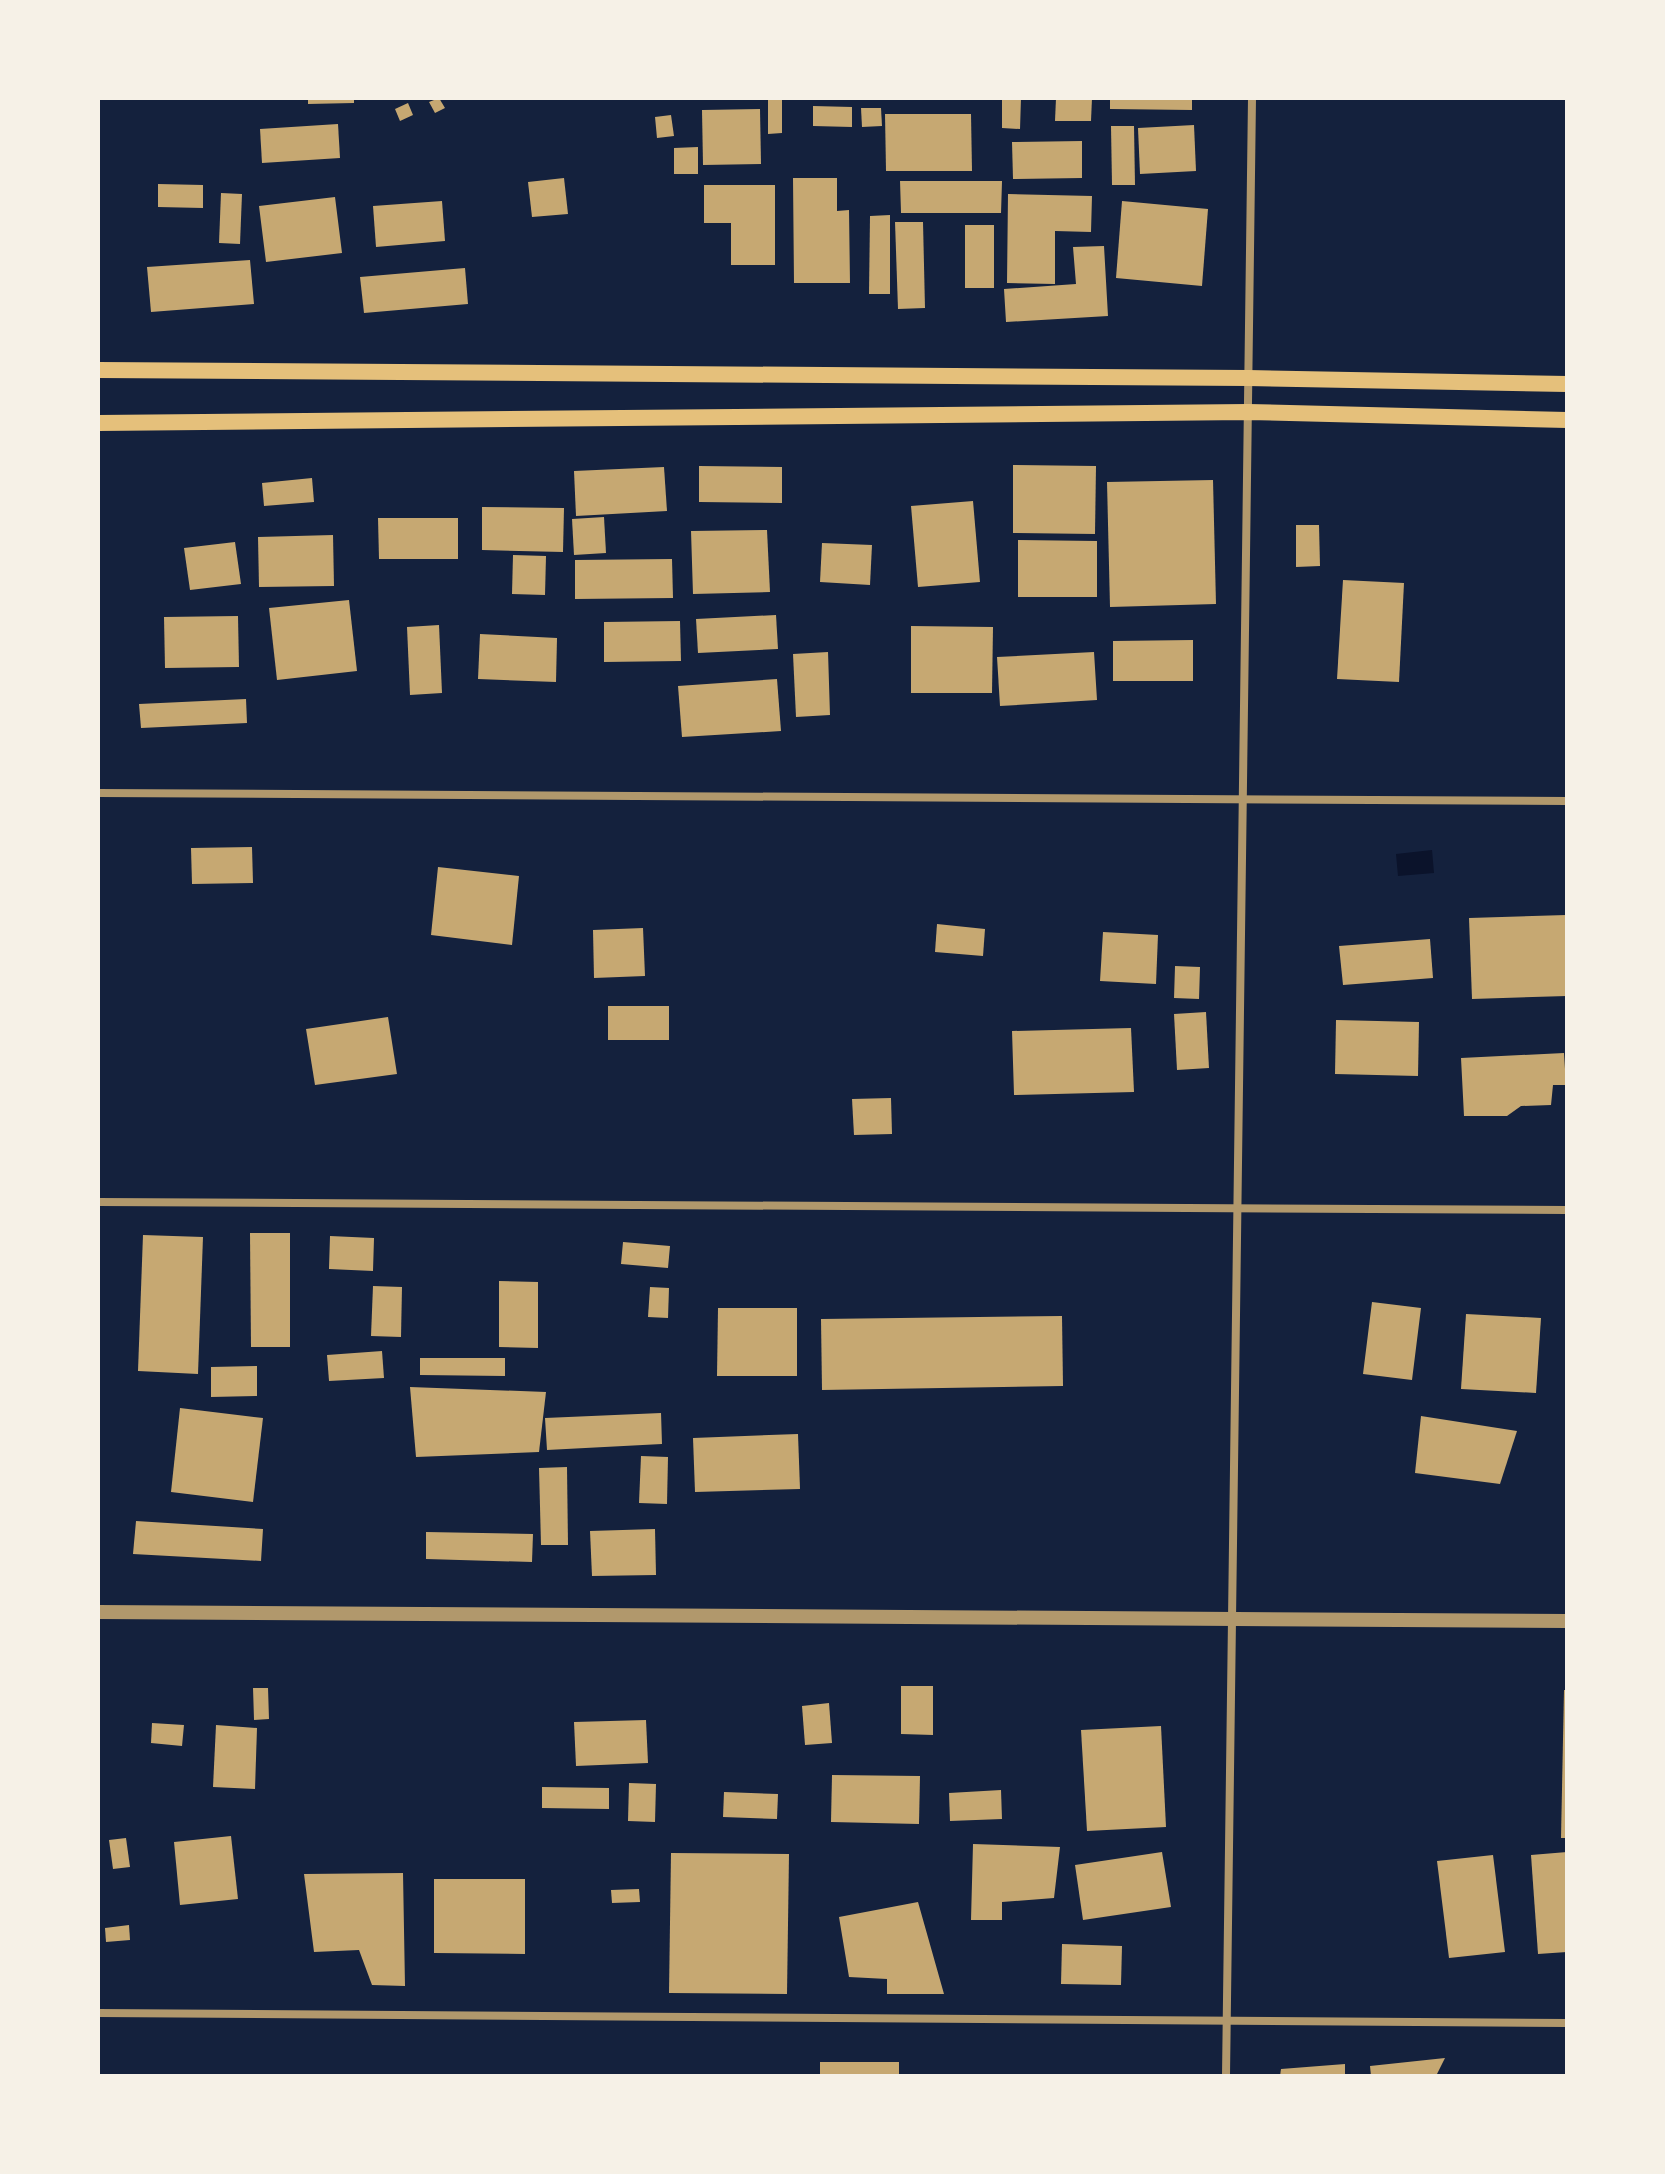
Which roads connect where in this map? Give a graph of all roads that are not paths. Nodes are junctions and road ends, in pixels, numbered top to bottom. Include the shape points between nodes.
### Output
1 (1252, 98) edge
2 (98, 370) edge
3 (1248, 378) junction
4 (1567, 384) edge
5 (1248, 412) junction
6 (1567, 420) edge
7 (98, 423) edge
8 (98, 793) edge
9 (1243, 799) junction
10 (1567, 801) edge
11 (98, 1202) edge
12 (1238, 1208) junction
13 (1567, 1210) edge
14 (98, 1612) edge
15 (1232, 1618) junction
16 (1567, 1621) edge
17 (98, 2013) edge
18 (1227, 2019) junction
19 (1567, 2023) edge
20 (1226, 2076) edge

1 - 3 street
2 - 3 main road
3 - 4 main road
3 - 5 street
5 - 6 main road
5 - 7 main road
5 - 9 street
8 - 9 street
9 - 10 street
9 - 12 street
11 - 12 street
12 - 13 street
12 - 15 street
14 - 15 street
15 - 16 street
15 - 18 street
17 - 18 street
18 - 19 street
18 - 20 street

